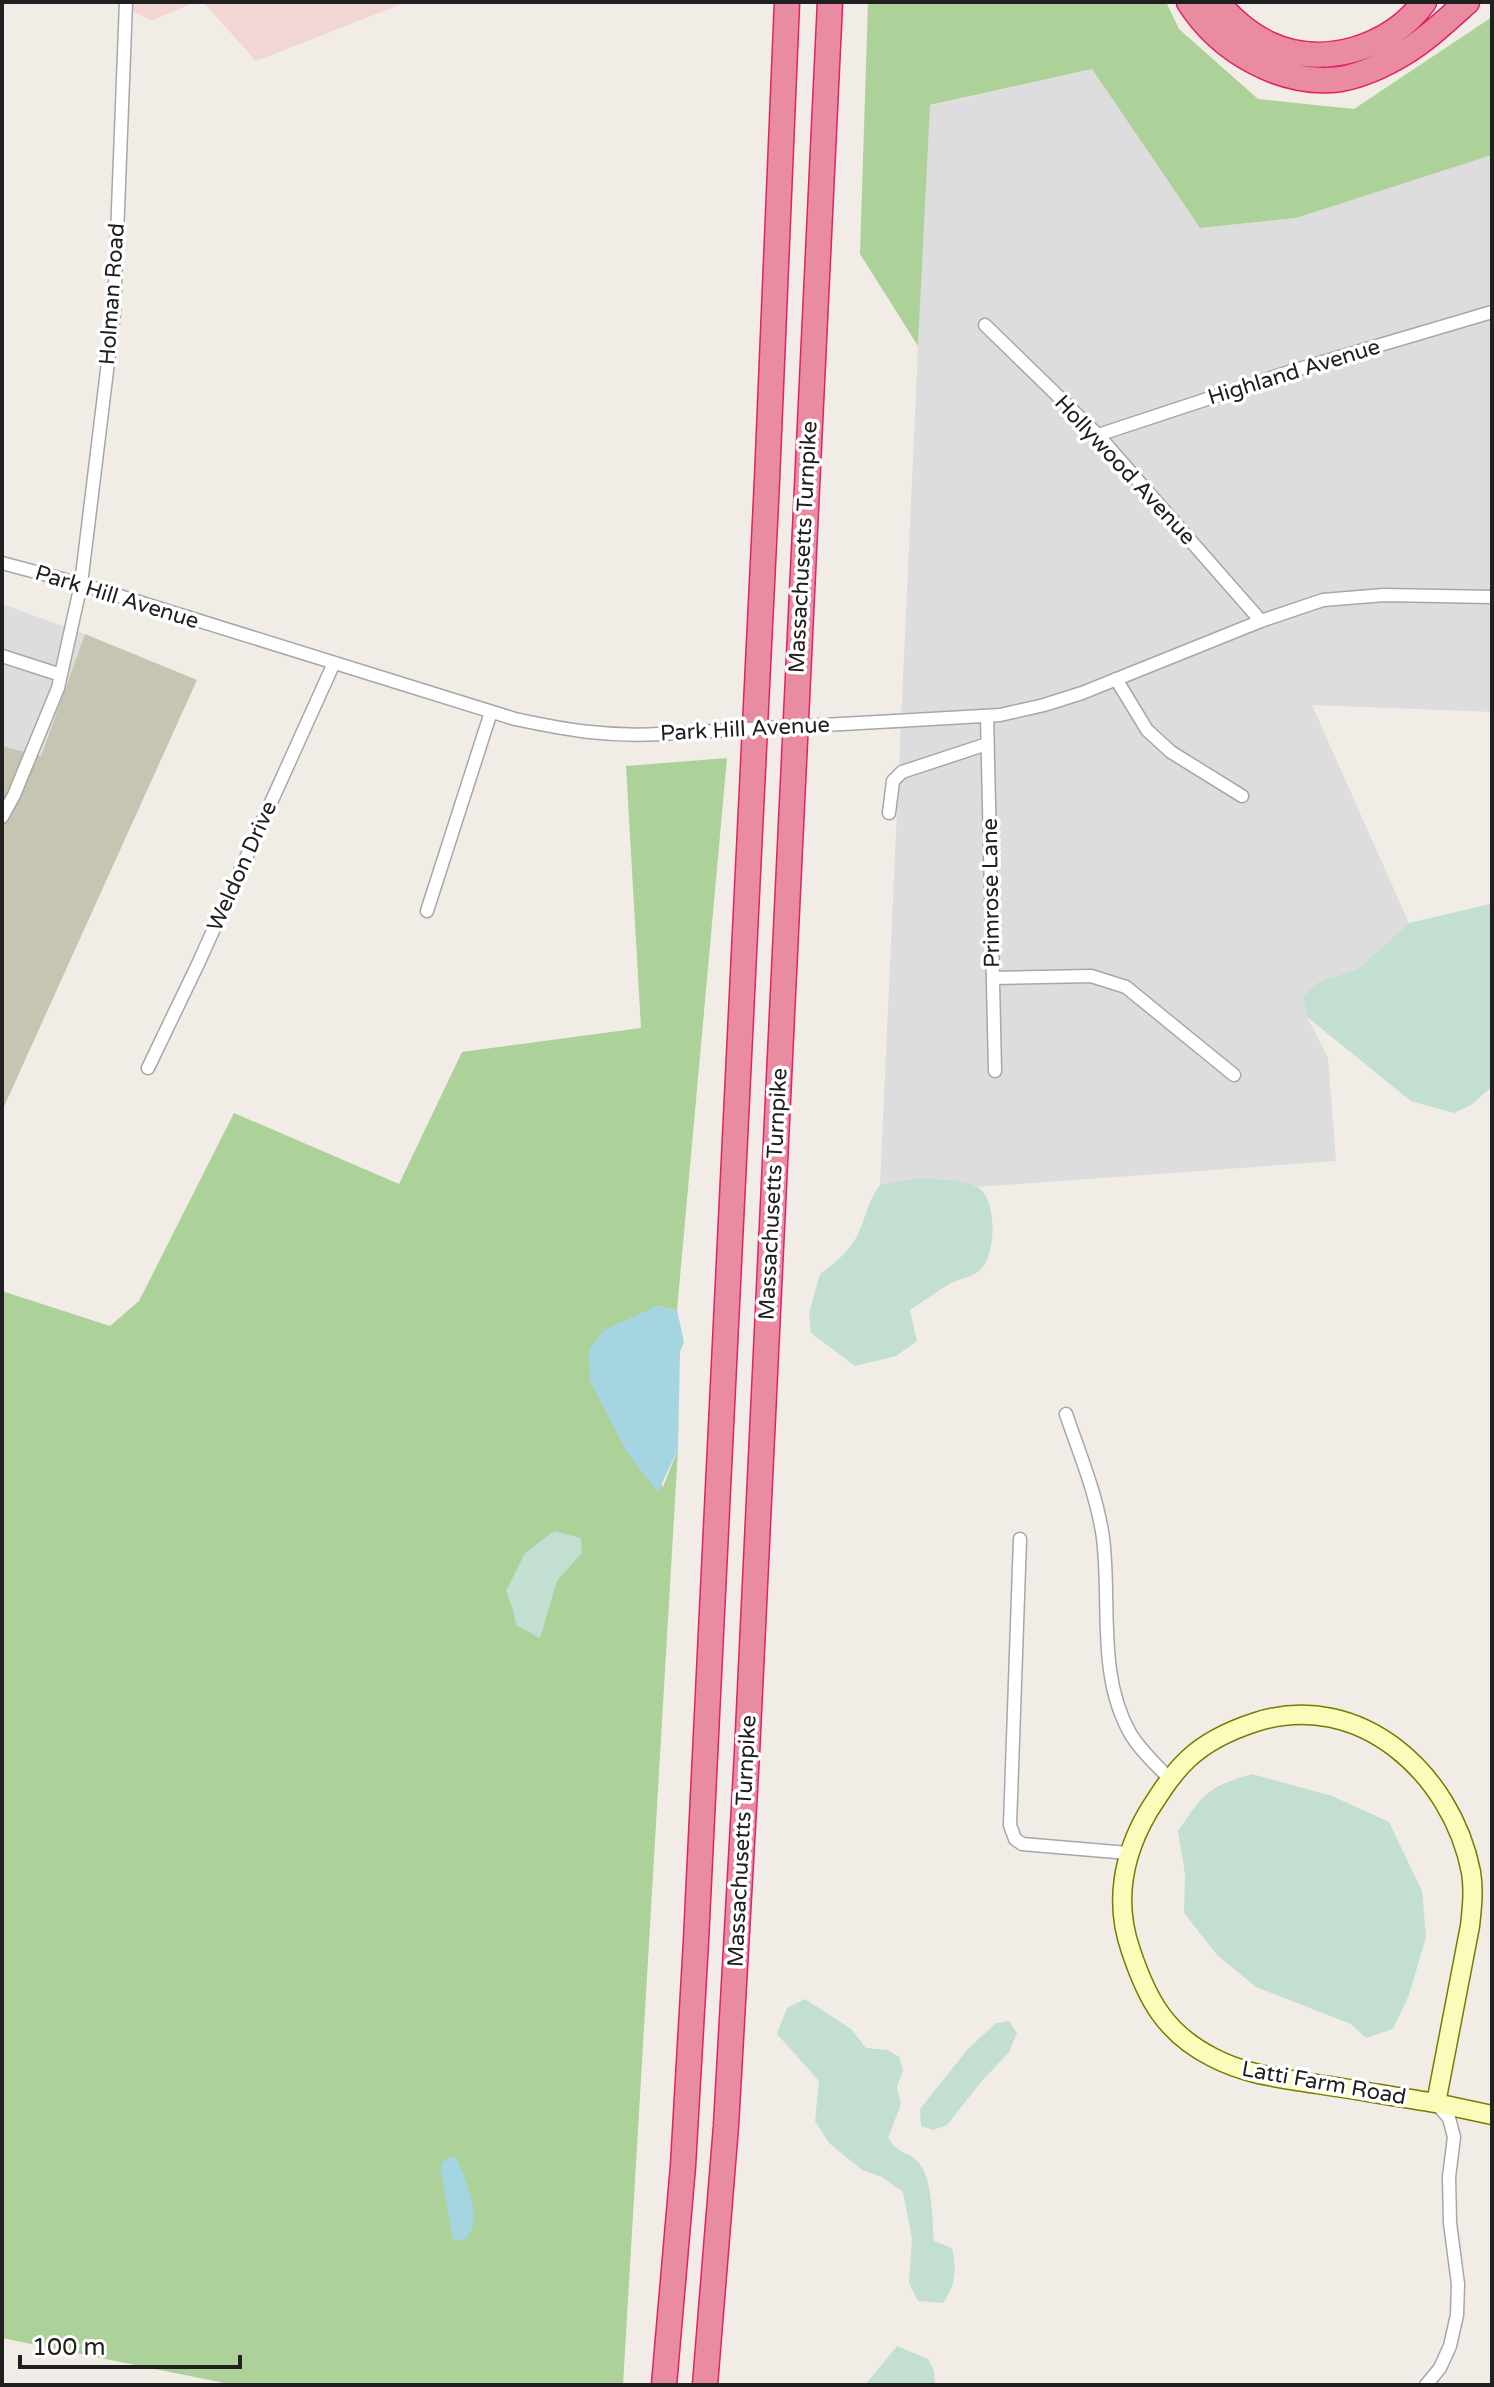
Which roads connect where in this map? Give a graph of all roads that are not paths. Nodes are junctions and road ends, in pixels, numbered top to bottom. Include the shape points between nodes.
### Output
1 (126, 2) edge
2 (787, 2) edge
3 (830, 2) edge
4 (1189, 2) edge
5 (1217, 2) edge
6 (1424, 2) edge
7 (1467, 2) edge
8 (1492, 312) edge
9 (985, 325) dead end
10 (1098, 435) junction
11 (2, 563) edge
12 (81, 584) junction
13 (1492, 597) edge
14 (1261, 621) junction
15 (2, 656) edge
16 (334, 663) junction
17 (61, 675) junction
18 (1116, 679) junction
19 (491, 712) junction
20 (987, 716) junction
21 (987, 744) junction
22 (1242, 796) dead end
23 (889, 813) dead end
24 (2, 817) edge
25 (427, 911) dead end
26 (993, 978) junction
27 (148, 1068) dead end
28 (995, 1071) dead end
29 (1234, 1075) dead end
30 (1066, 1414) dead end
31 (1020, 1539) dead end
32 (1170, 1779) junction
33 (1128, 1853) junction
34 (1436, 2103) junction
35 (1492, 2115) edge
36 (664, 2385) edge
37 (705, 2385) edge
38 (1426, 2385) edge

1 - 12 street, Holman Road via 114,313
2 - 36 highway, Massachusetts Turnpike via 697,1925
3 - 37 highway, Massachusetts Turnpike via 745,1784
4 - 7 highway via 1219,37 1247,58 1276,72 1330,79 1367,71 1404,53
5 - 6 highway via 1269,44 1299,53 1331,54 1387,36
8 - 10 street, Highland Avenue
9 - 10 street, Hollywood Avenue
10 - 14 street, Hollywood Avenue
11 - 12 street, Park Hill Avenue
12 - 16 street, Park Hill Avenue
12 - 17 street, Holman Road
13 - 14 street, Park Hill Avenue via 1337,598
14 - 18 street, Park Hill Avenue
15 - 17 street
16 - 19 street, Park Hill Avenue
16 - 27 street, Weldon Drive
17 - 24 street, Holman Road
18 - 20 street, Park Hill Avenue via 1044,705
18 - 22 street via 1147,730 1171,752
19 - 20 street, Park Hill Avenue, bridge via 621,736
19 - 25 street
20 - 21 street, Primrose Lane
21 - 23 street via 902,772 893,781
21 - 26 street, Primrose Lane
26 - 28 street, Primrose Lane
26 - 29 street via 1091,976 1126,987
30 - 32 street via 1099,1514 1116,1696 1130,1732
31 - 33 street via 1011,1829 1022,1844
32 - 33 street, Latti Farm Road
32 - 34 street, Latti Farm Road via 1220,1737 1262,1720 1299,1715 1356,1725 1395,1747 1424,1772 1460,1838 1473,1897
33 - 34 street, Latti Farm Road via 1122,1899 1128,1943 1149,1998 1181,2036 1244,2072
34 - 35 street, Latti Farm Road
34 - 38 street via 1449,2118 1454,2137 1449,2192 1457,2315 1450,2346

